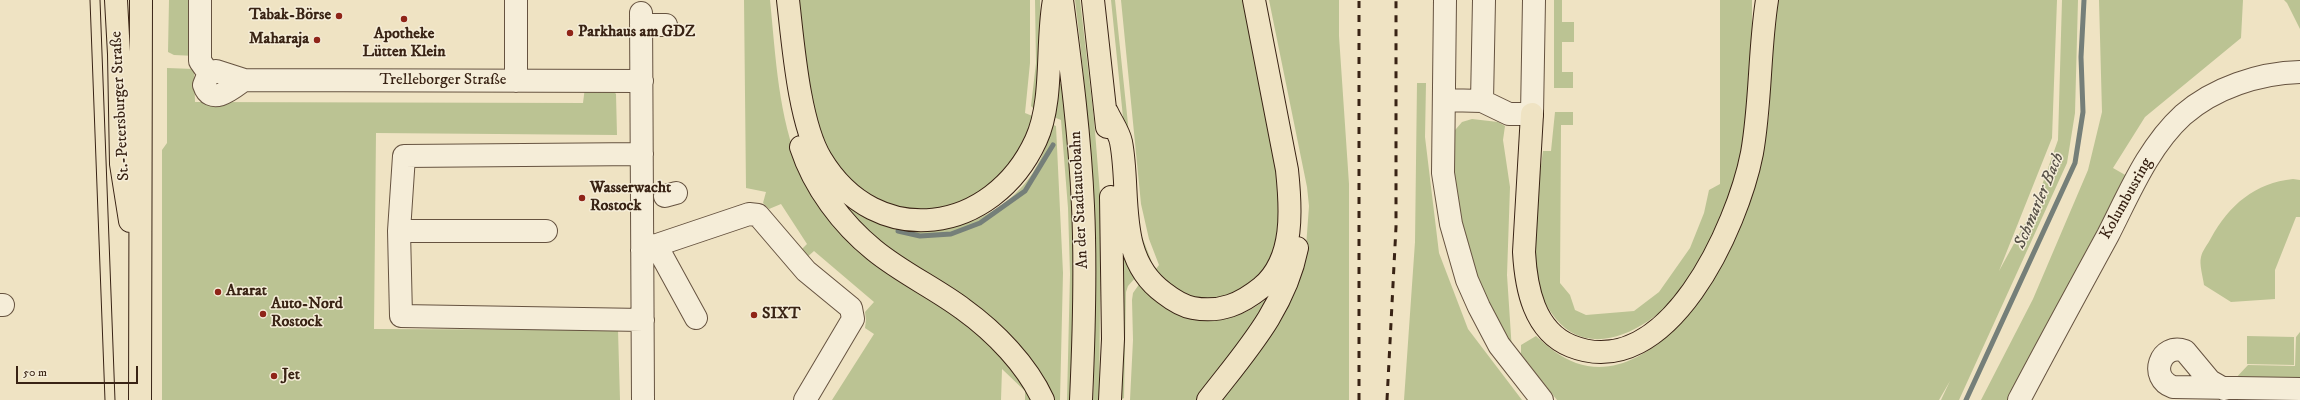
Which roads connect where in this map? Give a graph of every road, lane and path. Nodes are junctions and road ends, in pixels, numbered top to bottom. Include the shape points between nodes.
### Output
1 (116, 0) edge
2 (141, 0) edge
3 (200, 0) edge
4 (516, 0) edge
5 (779, 0) edge
6 (788, 0) edge
7 (1054, 0) edge
8 (1062, 0) edge
9 (1094, 0) edge
10 (1254, 0) edge
11 (1264, 0) edge
12 (1444, 0) edge
13 (1484, 0) edge
14 (1534, 0) edge
15 (1761, 0) edge
16 (1767, 0) edge
17 (1764, 23) junction
18 (666, 25) dead end
19 (2300, 72) edge
20 (516, 81) junction
21 (642, 81) junction
22 (1444, 100) junction
23 (1482, 101) junction
24 (1107, 112) junction
25 (1532, 114) junction
26 (642, 154) junction
27 (399, 231) junction
28 (546, 231) dead end
29 (649, 248) junction
30 (140, 259) junction
31 (696, 318) dead end
32 (628, 319) junction
33 (2224, 389) dead end
34 (2300, 389) edge
35 (140, 400) edge
36 (642, 400) edge
37 (805, 400) edge
38 (1043, 400) edge
39 (1081, 400) edge
40 (1110, 400) edge
41 (1208, 400) edge
42 (1542, 400) edge
43 (2018, 400) edge

1 - 30 main road, St.-Petersburger Straße via 121,164 129,219
2 - 30 main road, St.-Petersburger Straße
3 - 20 street, Trelleborger Straße via 200,61 206,71 220,72 244,80
4 - 20 street
5 - 38 main road via 797,133 806,163 826,198 850,228 875,251 964,310 990,332 1016,359 1037,387
6 - 7 main road via 803,106 810,136 820,159 837,181 858,200 882,213 910,220 940,220 967,212 990,200 1010,182 1026,162 1043,117
8 - 39 main road, An der Stadtautobahn via 1075,107 1083,206 1084,339
9 - 24 main road, An der Stadtautobahn
10 - 24 main road via 1287,170 1290,226 1285,250 1277,268 1266,283 1250,297 1228,308 1213,310 1187,307 1157,288 1146,275 1135,255 1129,235 1121,141
11 - 41 main road via 1295,159 1301,224 1289,280 1274,311
12 - 22 street
13 - 23 street
14 - 25 street
15 - 17 main road
16 - 17 main road
17 - 25 main road via 1758,114 1752,155 1726,231 1702,279 1688,299 1656,330 1628,347 1602,353 1569,345 1556,337 1542,323 1533,305 1525,274 1524,252
18 - 21 street via 641,19
19 - 43 street, Kolumbusring via 2253,79 2216,92 2184,115 2169,130 2136,181
20 - 21 street, Trelleborger Straße via 549,73
21 - 26 street
22 - 23 street
22 - 42 street via 1443,173 1451,224 1467,280 1478,307 1499,344
23 - 25 street via 1509,114
24 - 40 main road, An der Stadtautobahn via 1112,230 1113,339
26 - 27 street via 404,156
26 - 29 street
27 - 28 street
27 - 32 street via 401,316
29 - 31 street
29 - 32 street
29 - 37 street via 750,214 758,215 806,271 851,308 853,319
30 - 35 main road, St.-Petersburger Straße
32 - 36 street
33 - 34 street

